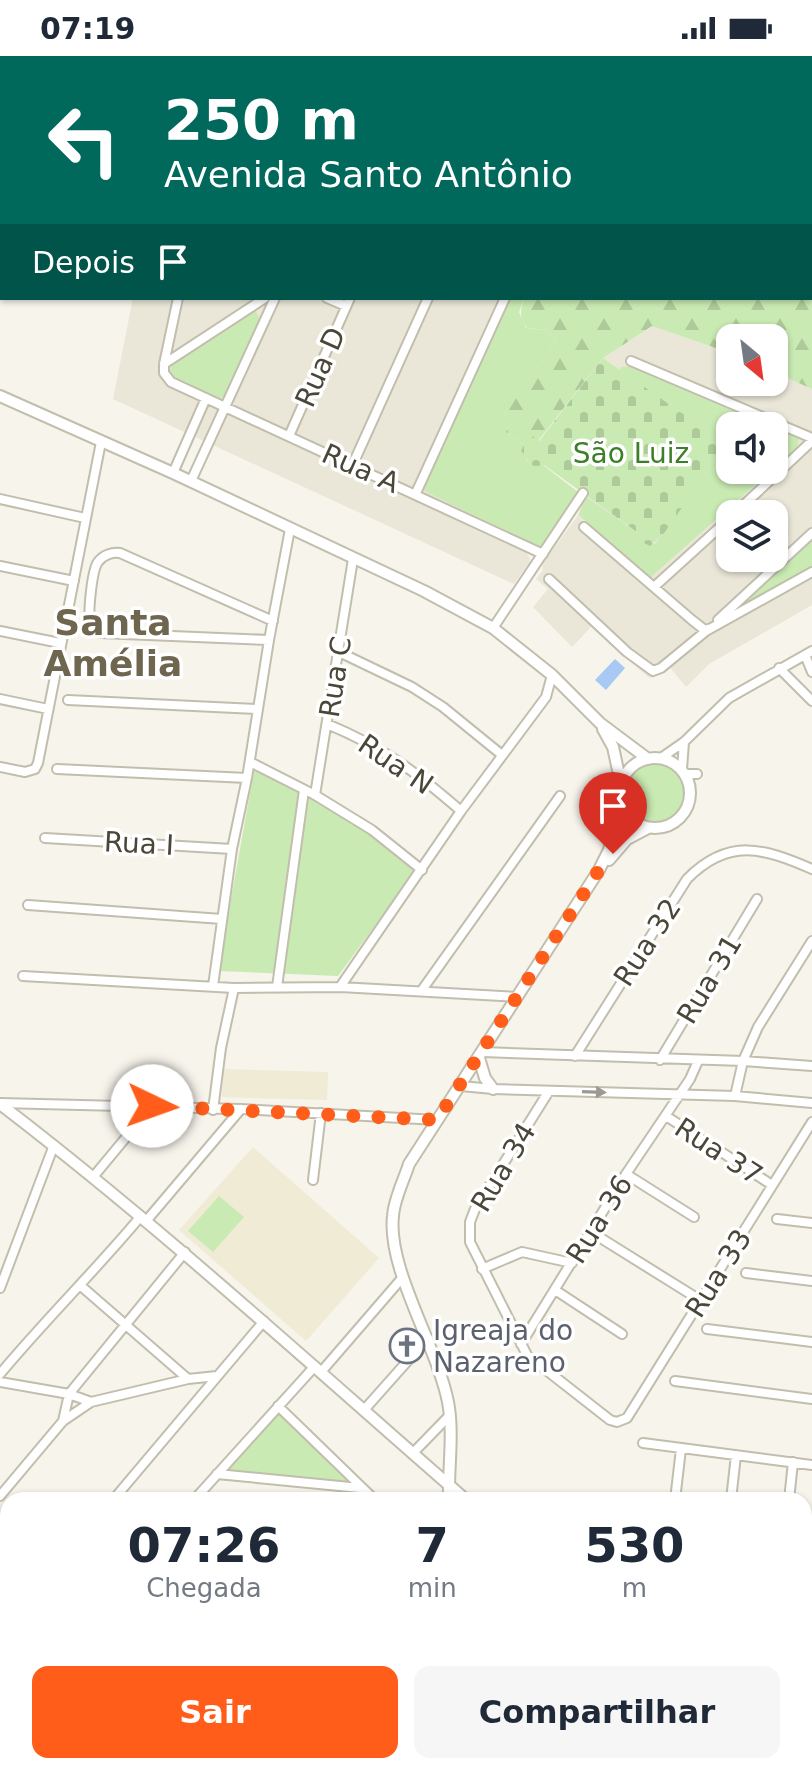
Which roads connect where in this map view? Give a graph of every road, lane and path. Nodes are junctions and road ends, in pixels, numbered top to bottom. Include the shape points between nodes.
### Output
1 (178, 300) edge
2 (262, 300) edge
3 (274, 300) edge
4 (427, 300) edge
5 (504, 300) edge
6 (348, 302) edge
7 (631, 361) dead end
8 (164, 364) junction
9 (0, 396) edge
10 (206, 398) junction
11 (224, 406) junction
12 (289, 436) junction
13 (812, 439) edge
14 (101, 442) junction
15 (353, 464) junction
16 (173, 473) junction
17 (191, 481) junction
18 (416, 493) junction
19 (583, 493) dead end
20 (0, 499) edge
21 (749, 500) edge
22 (85, 518) junction
23 (584, 527) dead end
24 (290, 529) junction
25 (716, 531) edge
26 (812, 533) edge
27 (543, 554) junction
28 (353, 559) junction
29 (0, 566) edge
30 (811, 575) edge
31 (549, 579) dead end
32 (74, 581) junction
33 (654, 587) junction
34 (273, 621) junction
35 (493, 628) junction
36 (0, 631) edge
37 (706, 631) junction
38 (269, 640) junction
39 (60, 643) junction
40 (339, 652) junction
41 (808, 653) edge
42 (779, 668) junction
43 (812, 672) edge
44 (552, 675) junction
45 (566, 689) junction
46 (546, 697) junction
47 (0, 699) edge
48 (68, 700) dead end
49 (812, 701) edge
50 (48, 709) junction
51 (257, 709) junction
52 (600, 723) junction
53 (327, 724) junction
54 (684, 742) junction
55 (502, 755) junction
56 (661, 758) junction
57 (648, 759) junction
58 (250, 762) junction
59 (0, 767) edge
60 (57, 769) dead end
61 (684, 771) junction
62 (697, 774) dead end
63 (247, 778) junction
64 (621, 784) junction
65 (304, 790) junction
66 (315, 795) junction
67 (560, 796) dead end
68 (621, 803) junction
69 (461, 811) junction
70 (648, 828) junction
71 (45, 838) dead end
72 (232, 849) junction
73 (812, 869) edge
74 (422, 870) junction
75 (599, 870) junction
76 (757, 899) dead end
77 (28, 905) dead end
78 (222, 919) junction
79 (812, 941) edge
80 (23, 976) dead end
81 (213, 986) junction
82 (277, 987) junction
83 (340, 987) junction
84 (234, 988) junction
85 (422, 990) junction
86 (518, 997) junction
87 (480, 1055) junction
88 (575, 1056) junction
89 (660, 1060) junction
90 (698, 1061) junction
91 (743, 1061) junction
92 (812, 1066) edge
93 (461, 1086) junction
94 (493, 1089) junction
95 (549, 1091) junction
96 (680, 1095) junction
97 (735, 1096) junction
98 (812, 1103) edge
99 (0, 1104) edge
100 (152, 1106) junction
101 (241, 1109) junction
102 (213, 1110) junction
103 (321, 1113) junction
104 (666, 1116) junction
105 (437, 1120) junction
106 (812, 1122) edge
107 (54, 1145) junction
108 (626, 1174) junction
109 (94, 1176) junction
110 (313, 1180) dead end
111 (772, 1185) junction
112 (694, 1217) dead end
113 (144, 1218) junction
114 (777, 1219) dead end
115 (812, 1223) edge
116 (591, 1232) junction
117 (185, 1252) junction
118 (572, 1263) junction
119 (482, 1269) junction
120 (746, 1273) dead end
121 (403, 1277) junction
122 (812, 1281) edge
123 (81, 1286) junction
124 (0, 1288) edge
125 (555, 1290) junction
126 (700, 1300) junction
127 (264, 1321) junction
128 (125, 1324) junction
129 (707, 1329) dead end
130 (622, 1334) dead end
131 (428, 1338) junction
132 (812, 1342) edge
133 (521, 1344) junction
134 (318, 1369) junction
135 (0, 1374) edge
136 (218, 1376) junction
137 (188, 1379) junction
138 (675, 1381) dead end
139 (0, 1382) edge
140 (69, 1394) junction
141 (812, 1399) edge
142 (91, 1402) junction
143 (278, 1406) junction
144 (364, 1410) junction
145 (449, 1416) junction
146 (63, 1421) junction
147 (622, 1421) joint
148 (643, 1443) dead end
149 (681, 1449) junction
150 (412, 1454) junction
151 (736, 1455) junction
152 (793, 1462) junction
153 (449, 1463) junction
154 (812, 1465) edge
155 (433, 1472) junction
156 (217, 1474) junction
157 (449, 1485) junction
158 (360, 1488) junction
159 (3, 1492) edge
160 (120, 1492) edge
161 (201, 1492) edge
162 (365, 1492) edge
163 (449, 1492) edge
164 (457, 1492) edge
165 (676, 1492) edge
166 (732, 1492) edge
167 (790, 1492) edge

1 - 8 street
2 - 8 street
3 - 11 street
4 - 15 street
5 - 18 street
6 - 12 street, Rua D
7 - 13 street
8 - 10 street, Rua A via 164,373 177,385
9 - 14 street
10 - 11 street, Rua A
10 - 16 street
11 - 12 street, Rua A
11 - 17 street
12 - 15 street, Rua A
13 - 21 street
14 - 16 street
14 - 22 street
15 - 18 street, Rua A
16 - 17 street
17 - 24 street
18 - 27 street, Rua A
19 - 27 street
20 - 22 street
22 - 32 street
23 - 33 street
24 - 28 street
24 - 34 street
25 - 33 street
26 - 37 street
27 - 35 street
28 - 35 street
28 - 40 street, Rua C
29 - 32 street
30 - 37 street
31 - 37 street via 653,671
32 - 39 street
33 - 37 street
34 - 38 street
34 - 38 street via 120,553 108,554 95,570 88,615 100,633
35 - 44 street
36 - 39 street
38 - 51 street
39 - 50 street
40 - 53 street, Rua C
40 - 55 street via 412,687
41 - 42 street
41 - 43 street
42 - 49 street
42 - 54 street via 729,698
44 - 45 street
44 - 46 street
45 - 46 street
45 - 52 street
46 - 55 street
47 - 50 street
48 - 51 street
50 - 59 street via 35,769
51 - 58 street
52 - 57 street
52 - 64 street via 613,747
53 - 66 street, Rua C
53 - 69 street, Rua N via 396,758
54 - 56 street
54 - 61 street
55 - 69 street
56 - 57 street
56 - 61 street
57 - 64 street via 631,768
58 - 63 street
58 - 65 street
60 - 63 street
61 - 62 street
61 - 70 street via 691,797 681,818 660,829
63 - 72 street
64 - 68 street
65 - 66 street
65 - 82 street
66 - 74 street via 372,830
67 - 85 street
68 - 70 street via 631,819
68 - 75 street
69 - 74 street
70 - 75 street via 627,839
71 - 72 street, Rua I
72 - 78 street
73 - 88 street, Rua 32 via 756,850 720,855 701,865
74 - 83 street
75 - 86 street
76 - 89 street, Rua 31
77 - 78 street
78 - 81 street
79 - 91 street
80 - 81 street
81 - 84 street
82 - 83 street
82 - 84 street
83 - 85 street
84 - 102 street
85 - 86 street
86 - 87 street
87 - 88 street
87 - 93 street
87 - 94 street
88 - 89 street
89 - 90 street
90 - 91 street
90 - 96 street, Rua 36
91 - 92 street
91 - 97 street
93 - 94 street
93 - 105 street
94 - 95 street
95 -> 96 street
95 - 119 street, Rua 34 via 470,1222 470,1242
96 - 97 street
96 - 104 street, Rua 36
97 - 98 street
99 - 100 street
99 - 107 street
100 - 102 street
100 - 109 street
101 - 102 street
101 - 103 street
101 - 113 street
103 - 105 street
103 - 110 street
104 - 108 street, Rua 36
104 - 111 street, Rua 37
105 - 121 street via 409,1164 393,1214
106 - 111 street, Rua 33
107 - 109 street
107 - 124 street
108 - 112 street
108 - 116 street, Rua 36
109 - 113 street
111 - 126 street, Rua 33
113 - 117 street
113 - 123 street
114 - 115 street
116 - 118 street, Rua 36
116 - 126 street
117 - 127 street
117 - 128 street
118 - 119 street via 522,1252
118 - 125 street, Rua 36
119 - 133 street, Rua 34
120 - 122 street
121 - 131 street
121 - 134 street
123 - 128 street
123 - 135 street
125 - 130 street
125 - 133 street, Rua 36
126 - 147 street, Rua 33
127 - 134 street
127 - 136 street
128 - 137 street
128 - 140 street
129 - 132 street
131 - 144 street
131 - 145 street
133 - 147 street, Rua 34 via 541,1367 610,1420
134 - 143 street
134 - 144 street
136 - 137 street
136 - 160 street
137 - 142 street
138 - 141 street
139 - 140 street
140 - 142 street
140 - 146 street
142 - 146 street
143 - 156 street
143 - 158 street
144 - 150 street
145 - 150 street
145 - 153 street
146 - 159 street
148 - 149 street
149 - 151 street
149 - 165 street
150 - 155 street
151 - 152 street
151 - 166 street
152 - 154 street
152 - 167 street
153 - 155 street
153 - 157 street
155 - 157 street
156 - 158 street
156 - 161 street
157 - 163 street
157 - 164 street
158 - 162 street

